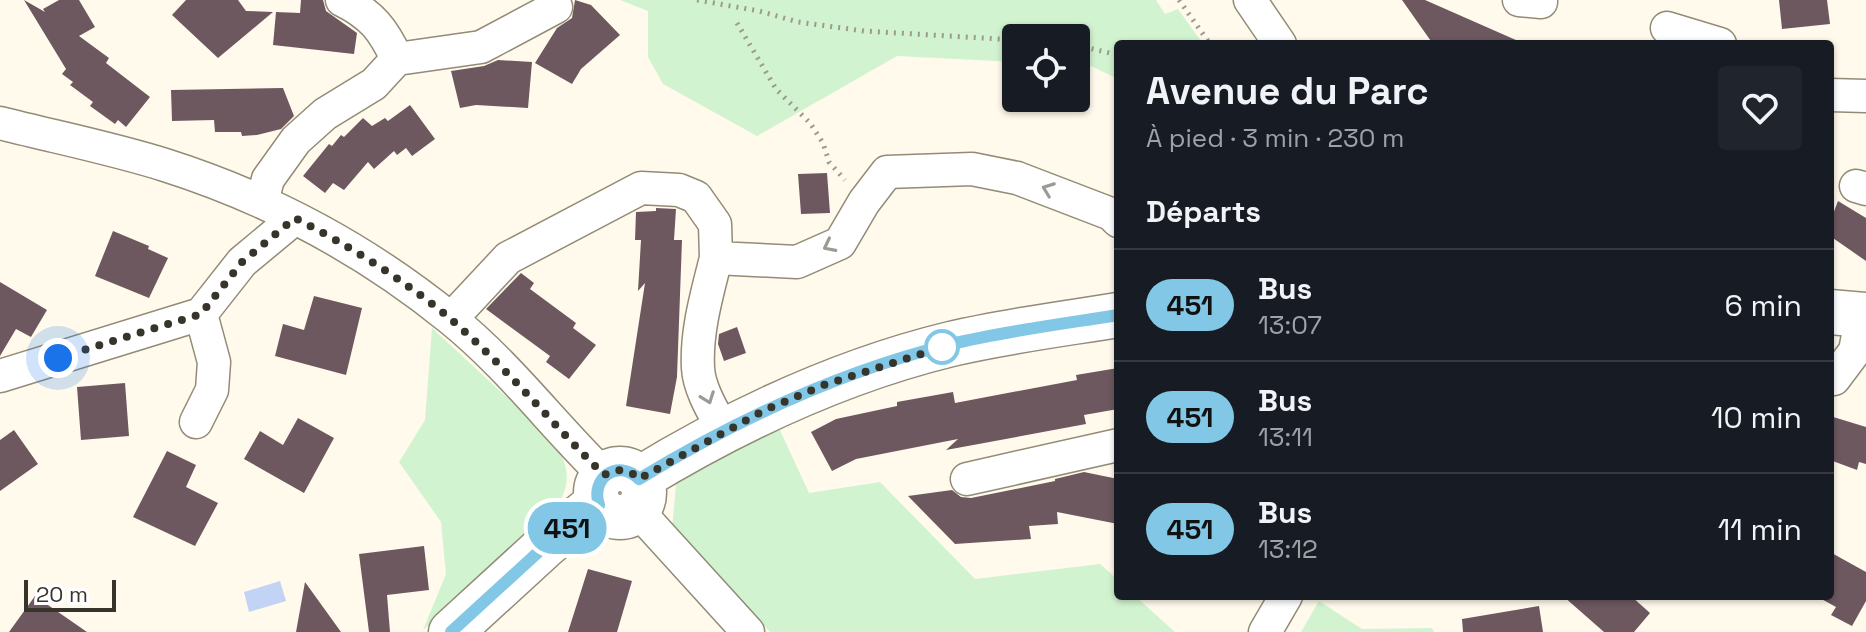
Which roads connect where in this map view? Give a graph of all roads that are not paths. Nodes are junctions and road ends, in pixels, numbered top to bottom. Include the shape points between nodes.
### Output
1 (342, 0) edge
2 (1250, 0) edge
3 (556, 7) dead end
4 (1667, 28) dead end
5 (1277, 40) edge
6 (1707, 40) edge
7 (397, 59) junction
8 (1834, 95) edge
9 (1866, 96) edge
10 (0, 123) edge
11 (262, 202) junction
12 (1114, 217) edge
13 (295, 218) junction
14 (716, 258) junction
15 (1853, 313) edge
16 (201, 314) junction
17 (1114, 316) edge
18 (451, 319) junction
19 (0, 376) edge
20 (1834, 379) dead end
21 (196, 422) dead end
22 (724, 431) junction
23 (1114, 446) edge
24 (967, 479) dead end
25 (620, 492) junction
26 (1284, 600) edge
27 (451, 632) edge
28 (748, 632) edge
29 (1265, 632) edge

1 - 7 street via 362,10 384,32
2 - 5 street
3 - 7 street via 481,47
4 - 6 street
7 - 11 street via 374,84 325,114 296,140 268,179
8 - 9 street
10 - 11 street via 162,164
11 - 13 street
12 -> 14 street via 1017,178 972,169 887,172 840,243 797,262
13 - 16 street via 242,262
13 - 18 street via 346,244
14 - 18 street via 715,224 696,197 679,190 641,188 508,258
14 -> 22 street via 702,313 698,371
15 - 20 street via 1855,351
16 - 19 street
16 - 21 street via 214,362 212,390
17 - 22 street via 949,345 824,385
18 - 25 street
22 - 25 street
23 - 24 street
25 - 27 street via 587,511
25 - 28 street
26 - 29 street

